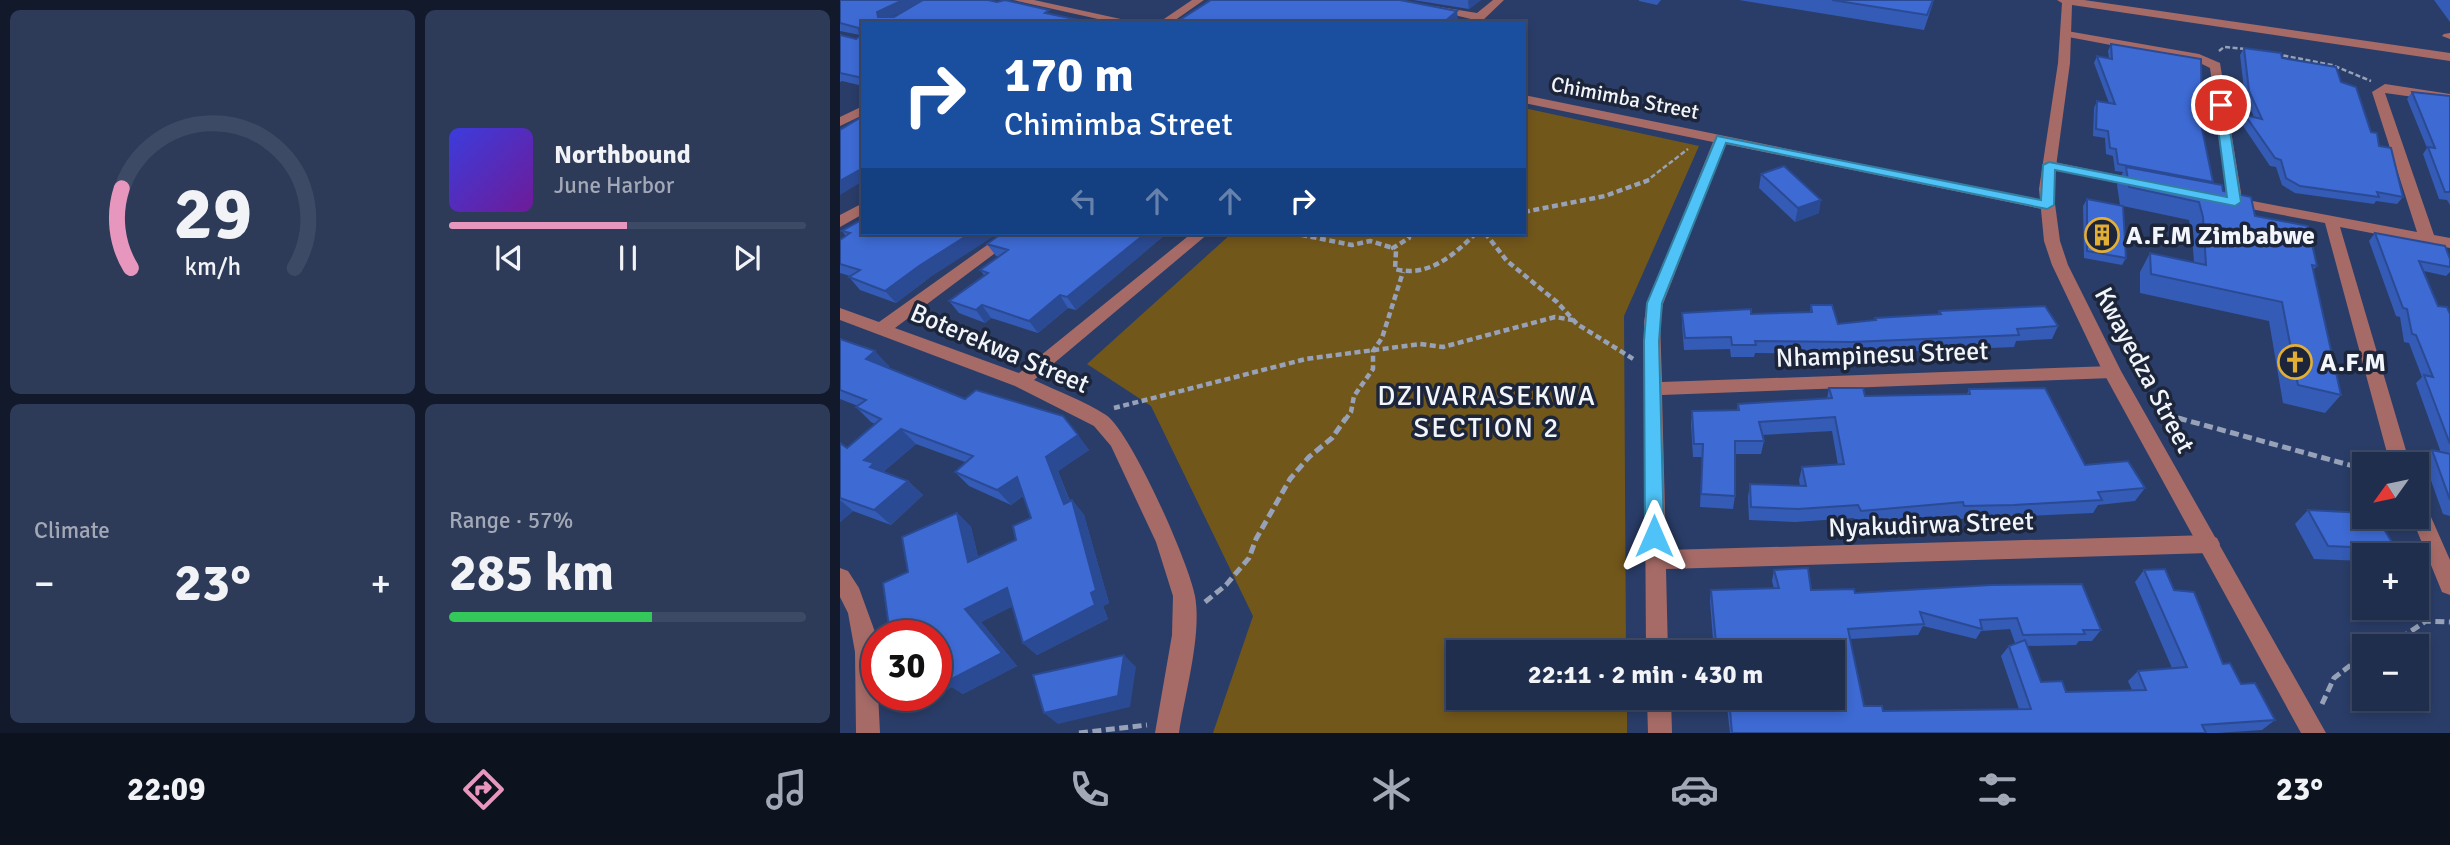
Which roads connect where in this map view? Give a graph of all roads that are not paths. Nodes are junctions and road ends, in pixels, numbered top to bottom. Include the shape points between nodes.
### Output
1 (1018, 0) edge
2 (1199, 0) edge
3 (1499, 0) edge
4 (2062, 0) edge
5 (2067, 1) edge
6 (1416, 6) edge
7 (1476, 20) edge
8 (1124, 21) edge
9 (1166, 21) edge
10 (2067, 34) junction
11 (2450, 57) edge
12 (2450, 98) edge
13 (1526, 99) edge
14 (861, 111) edge
15 (840, 122) edge
16 (1719, 143) junction
17 (2049, 165) junction
18 (2155, 186) edge
19 (2047, 205) junction
20 (861, 208) edge
21 (2331, 220) junction
22 (840, 222) edge
23 (1011, 235) edge
24 (1198, 235) edge
25 (2427, 239) junction
26 (2450, 243) edge
27 (840, 314) edge
28 (883, 328) junction
29 (2112, 372) junction
30 (1021, 381) junction
31 (1654, 389) junction
32 (2397, 452) edge
33 (2426, 529) edge
34 (2210, 544) junction
35 (1654, 560) junction
36 (840, 578) edge
37 (2450, 585) edge
38 (1657, 640) edge
39 (1659, 710) edge
40 (1168, 728) edge
41 (2312, 730) edge
42 (868, 733) edge
43 (1660, 733) edge

1 - 8 street
2 - 9 street
3 - 7 street
4 - 5 street
5 - 10 street, Kwayedza Street
5 - 11 street
6 - 7 street
10 - 17 street, Kwayedza Street
10 - 21 street via 2210,61 2218,71 2228,201
12 - 25 street via 2385,88 2378,92
13 - 16 street, Chimimba Street
14 - 15 street
16 - 19 street, Chimimba Street
16 - 31 street via 1655,303
17 - 18 street
17 - 19 street, Kwayedza Street
19 - 29 street, Kwayedza Street via 2060,265
20 - 22 street
21 - 25 street
21 - 32 street
23 - 28 street
24 - 30 street
25 - 26 street
27 - 28 street, Boterekwa Street
28 - 30 street, Boterekwa Street
29 - 31 street, Nhampinesu Street
29 - 34 street, Kwayedza Street
30 - 40 street, Boterekwa Street via 1101,421 1118,442 1166,541 1184,596
31 - 35 street
33 - 37 street
34 - 35 street, Nyakudirwa Street
34 - 41 street, Kwayedza Street
35 - 38 street
36 - 42 street via 852,594 865,639
39 - 43 street

